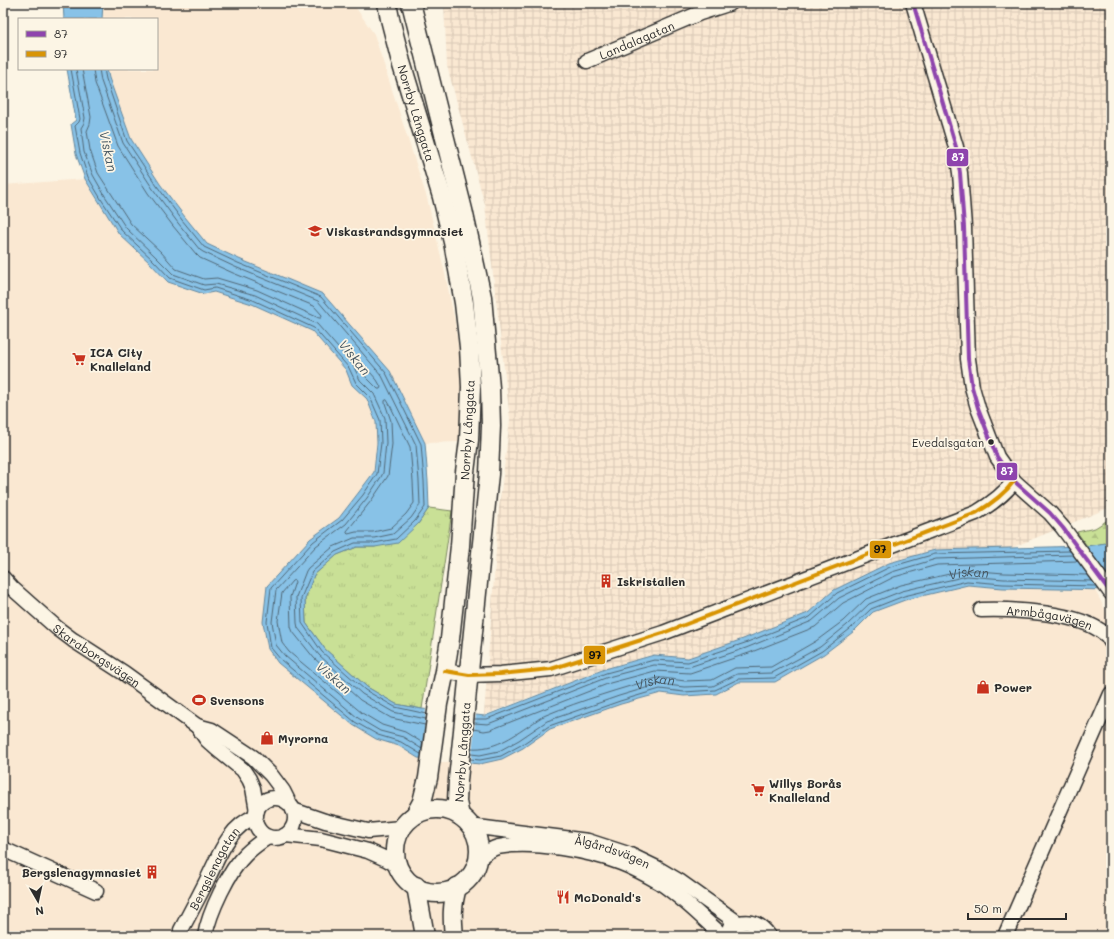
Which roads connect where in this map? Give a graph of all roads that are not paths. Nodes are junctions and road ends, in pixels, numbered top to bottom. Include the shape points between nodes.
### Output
1 (387, 3) edge
2 (411, 3) edge
3 (731, 3) edge
4 (913, 3) edge
5 (587, 61) dead end
6 (1014, 481) junction
7 (3, 578) edge
8 (1111, 593) edge
9 (981, 610) dead end
10 (1111, 642) edge
11 (445, 671) junction
12 (468, 675) junction
13 (1111, 694) edge
14 (197, 726) junction
15 (291, 806) junction
16 (256, 813) junction
17 (415, 815) junction
18 (465, 821) junction
19 (401, 828) junction
20 (286, 835) junction
21 (268, 837) junction
22 (3, 849) edge
23 (477, 859) junction
24 (398, 866) junction
25 (416, 886) junction
26 (457, 887) junction
27 (96, 891) dead end
28 (738, 923) junction
29 (179, 933) edge
30 (722, 935) edge
31 (204, 936) edge
32 (425, 936) edge
33 (454, 936) edge
34 (769, 936) edge
35 (1005, 936) edge

1 - 11 main road, Norrby Långgata via 401,62 446,212 459,272 469,346 469,440 460,546
2 - 12 main road, Norrby Långgata via 473,251 482,297 488,359 491,426 489,474
3 - 5 street, Landalagatan via 700,13
4 - 6 street via 956,147 960,173 968,359 972,387 997,457
6 - 8 street via 1063,528
6 - 12 street via 992,504 976,513 662,633 551,669
7 - 14 street, Skaraborgsvägen via 57,628
9 - 10 street, Armbågavägen via 1005,610 1070,618 1089,624 1106,635
11 - 12 street
11 - 17 main road, Norrby Långgata via 428,778 422,802
12 - 18 main road, Norrby Långgata via 457,802
13 - 35 street
14 - 15 street, Skaraborgsvägen via 212,730 253,757 271,775
14 - 16 street, Skaraborgsvägen via 217,750 243,770 252,788
15 - 16 street via 281,799 273,798 261,804
15 - 19 street via 325,821 368,831
15 - 20 street via 295,824
16 - 21 street via 256,824
16 - 29 street, Bergslenagatan via 245,820 229,837
17 - 18 main road via 437,809 451,812
17 - 19 main road
18 - 23 main road via 475,834 478,844
18 - 28 street, Ålgårdsvägen via 588,841 628,854 679,881
19 - 24 main road via 395,847
20 - 21 street via 279,838
20 - 24 street via 321,838 368,851
21 - 31 street, Bergslenagatan via 245,854 234,869 220,893
22 - 27 street
23 - 26 main road via 472,873
23 - 30 street, Ålgårdsvägen via 497,847 527,844 568,849 614,860 659,882
24 - 25 main road via 407,880
25 - 26 main road via 436,892
25 - 32 main road
26 - 33 main road via 452,918
28 - 30 street via 729,927
28 - 34 street via 755,923
29 - 31 street via 186,927 191,927 196,928

